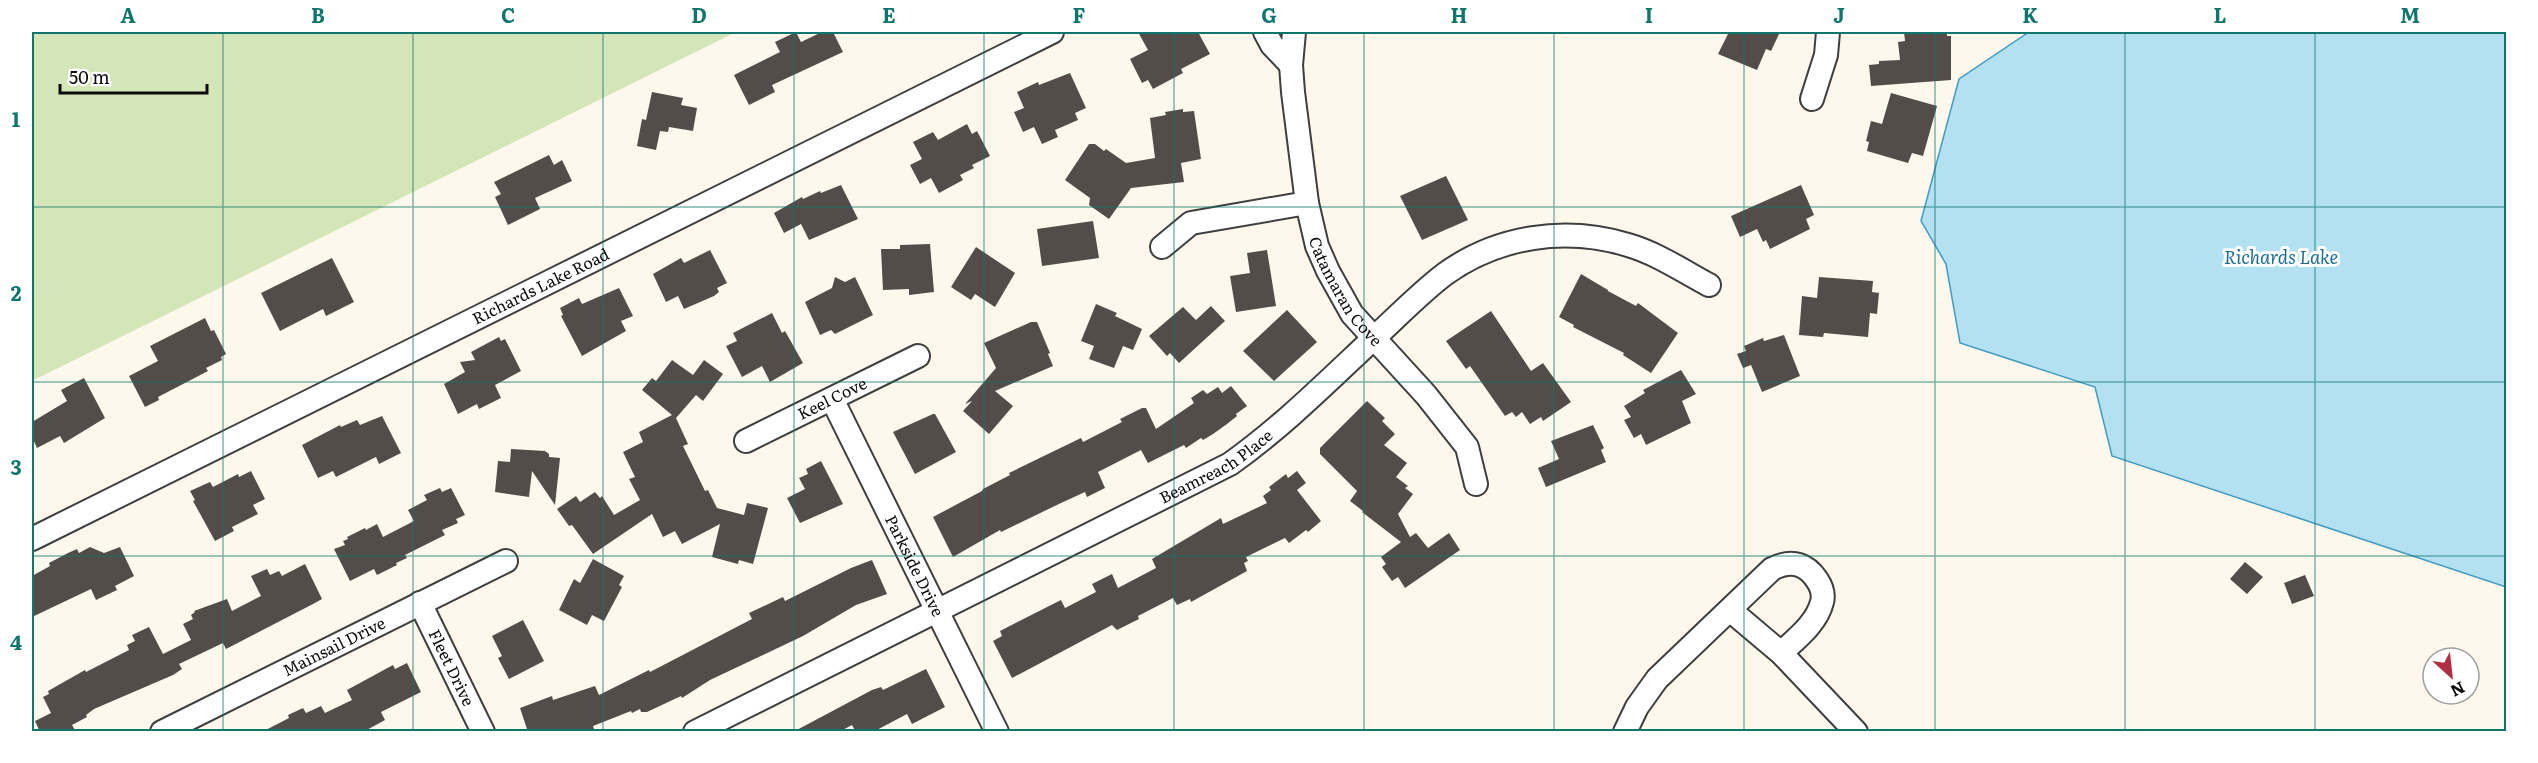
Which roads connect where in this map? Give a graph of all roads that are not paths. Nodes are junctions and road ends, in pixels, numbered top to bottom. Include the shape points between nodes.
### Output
1 (1052, 32) edge
2 (1265, 32) edge
3 (1294, 32) edge
4 (1828, 32) edge
5 (1291, 65) junction
6 (1812, 99) dead end
7 (1307, 202) junction
8 (1162, 248) dead end
9 (1709, 285) dead end
10 (1373, 339) junction
11 (918, 356) dead end
12 (832, 399) junction
13 (746, 441) dead end
14 (1476, 484) dead end
15 (32, 539) edge
16 (506, 561) dead end
17 (420, 603) junction
18 (1730, 610) junction
19 (938, 612) junction
20 (1781, 653) junction
21 (162, 732) edge
22 (483, 732) edge
23 (695, 732) edge
24 (997, 732) edge
25 (1625, 732) edge
26 (1856, 732) edge

1 - 15 street, Richards Lake Road
2 - 5 street
3 - 5 street, Catamaran Cove
4 - 6 street via 1826,55
5 - 7 street, Catamaran Cove
7 - 8 street via 1191,224
7 - 10 street, Catamaran Cove via 1317,246 1328,272
9 - 10 street, Beamreach Place via 1629,245 1566,235 1535,237 1501,245 1454,269
10 - 14 street, Catamaran Cove via 1426,395 1467,447
10 - 19 street, Beamreach Place via 1262,441 1230,464
11 - 12 street, Keel Cove
12 - 13 street, Keel Cove
12 - 19 street, Parkside Drive
16 - 17 street, Mainsail Drive
17 - 21 street, Mainsail Drive
17 - 22 street, Fleet Drive
18 - 20 street
18 - 20 street via 1772,569 1783,564 1809,570 1820,584 1823,600 1810,623
18 - 25 street via 1657,679
19 - 23 street, Beamreach Place
19 - 24 street, Parkside Drive
20 - 26 street

